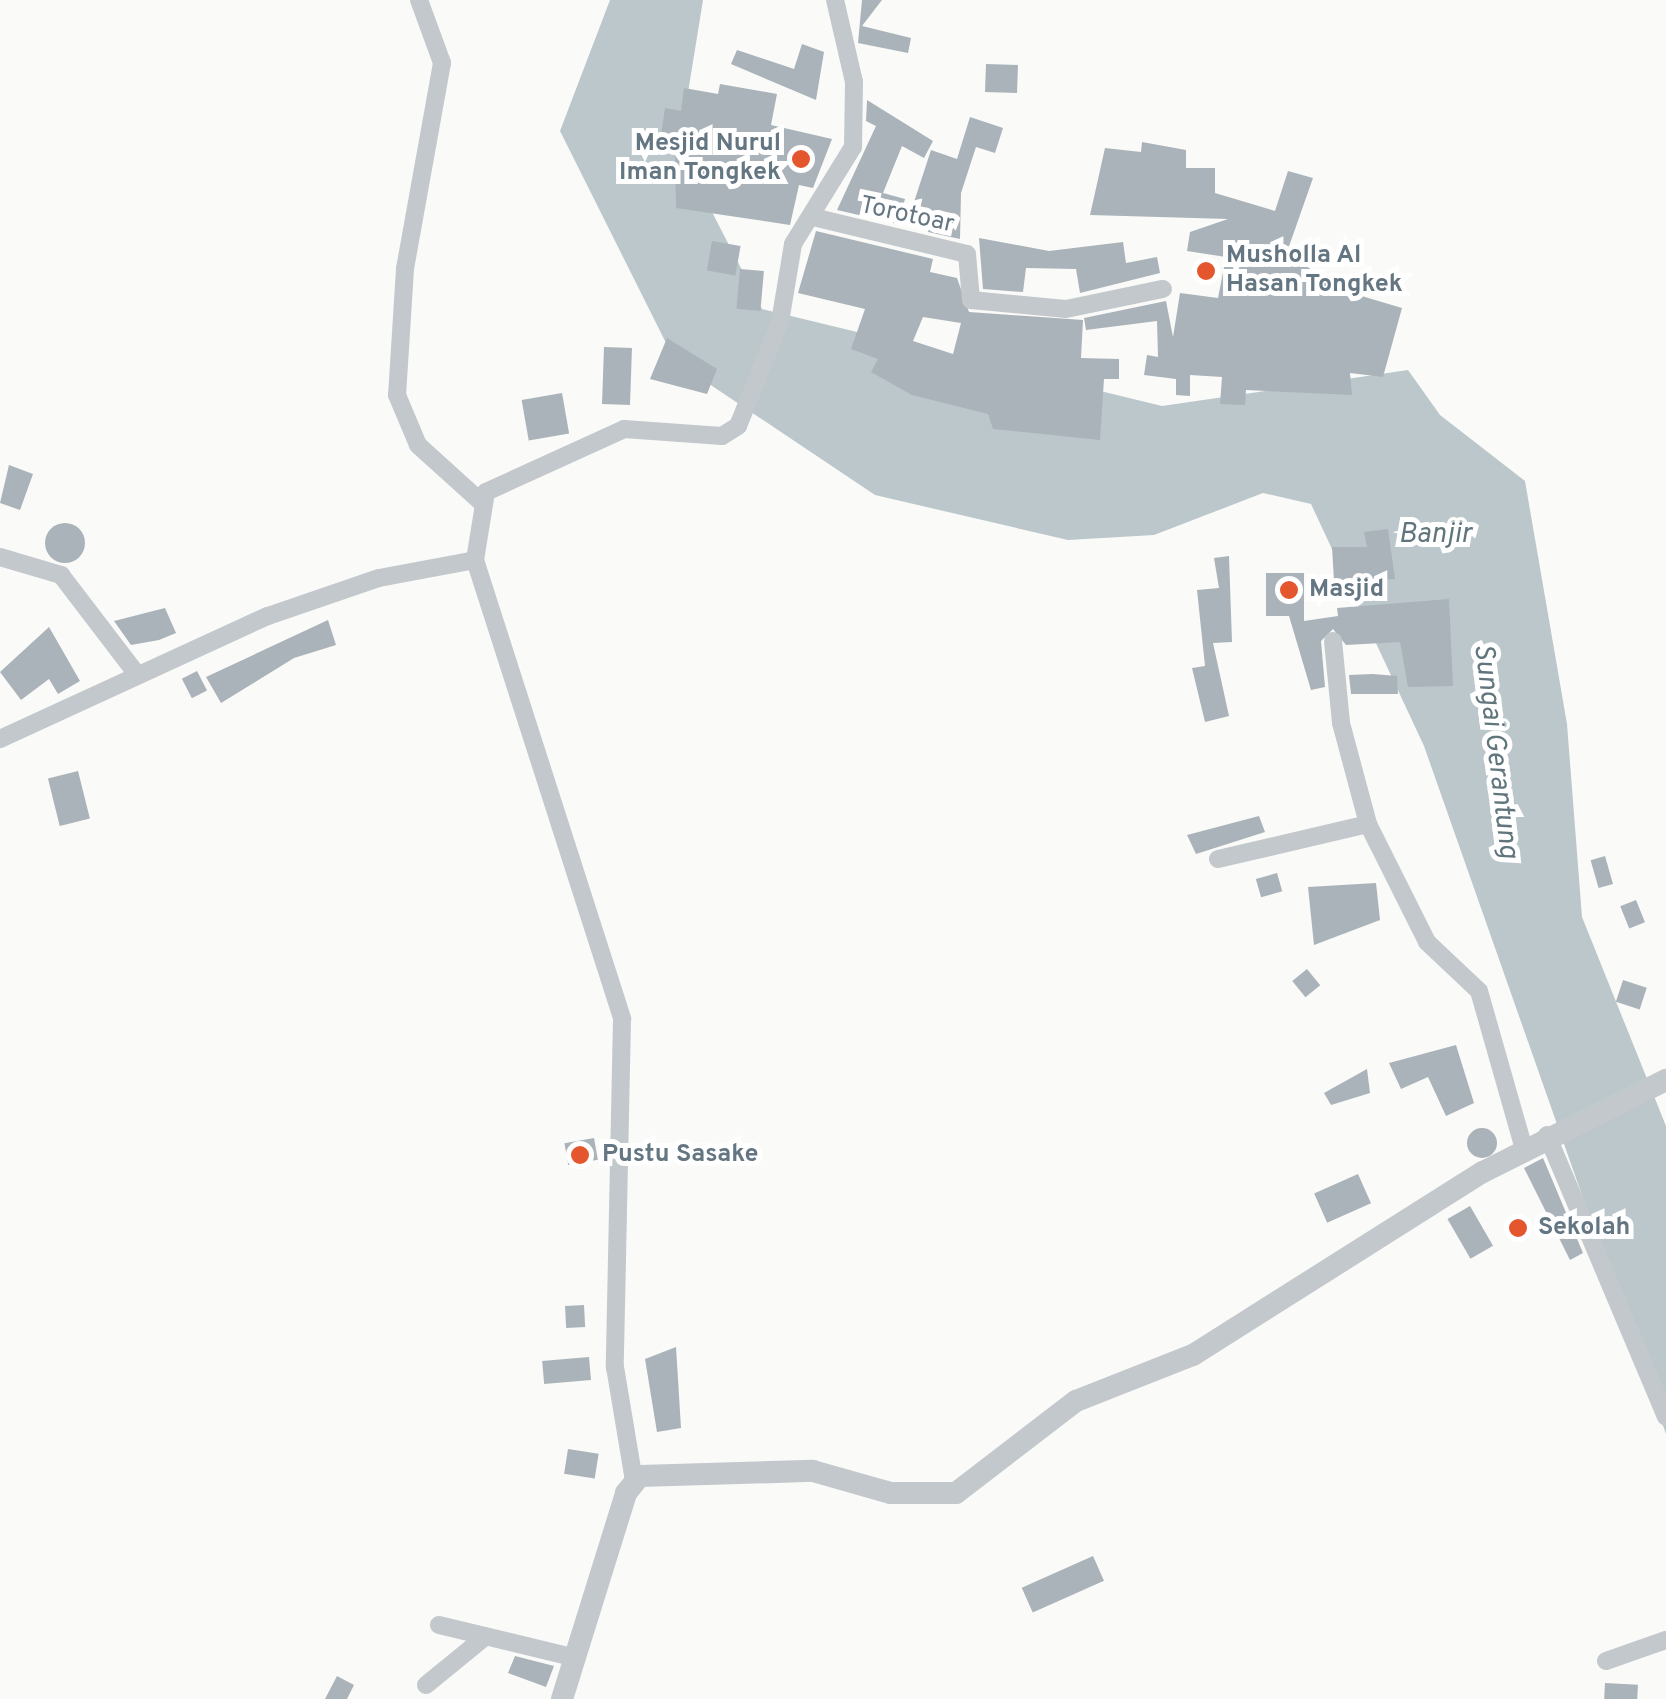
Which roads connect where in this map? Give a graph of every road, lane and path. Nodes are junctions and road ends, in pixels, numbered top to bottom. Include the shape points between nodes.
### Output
1 (419, 0) edge
2 (834, 0) edge
3 (813, 217) junction
4 (1163, 289) dead end
5 (480, 502) junction
6 (0, 556) edge
7 (475, 560) junction
8 (1333, 641) dead end
9 (136, 673) junction
10 (0, 739) edge
11 (1368, 824) junction
12 (1218, 859) dead end
13 (1666, 1080) edge
14 (1549, 1134) junction
15 (1524, 1149) junction
16 (1666, 1417) edge
17 (634, 1480) junction
18 (439, 1625) dead end
19 (486, 1636) junction
20 (1666, 1640) edge
21 (576, 1658) junction
22 (1606, 1661) dead end
23 (426, 1685) dead end
24 (562, 1699) edge

1 - 5 street via 442,63 406,268 397,395 418,445
2 - 3 street via 856,126
3 - 4 street, Torotoar via 967,254 971,300 1066,309
3 - 5 street via 787,262 780,322 758,384 731,432 631,426
5 - 7 street
6 - 9 street via 62,575
7 - 9 street via 350,587
7 - 17 street via 622,1019 615,1367
8 - 11 street via 1341,723
9 - 10 street
11 - 12 street
11 - 15 street via 1427,942 1480,992
13 - 14 street
14 - 15 street
14 - 16 street
15 - 17 street via 1193,1355 1076,1400 956,1493 891,1493 813,1471 686,1468
17 - 21 street
18 - 19 street
19 - 21 street
19 - 23 street via 453,1672
20 - 22 street
21 - 24 street

